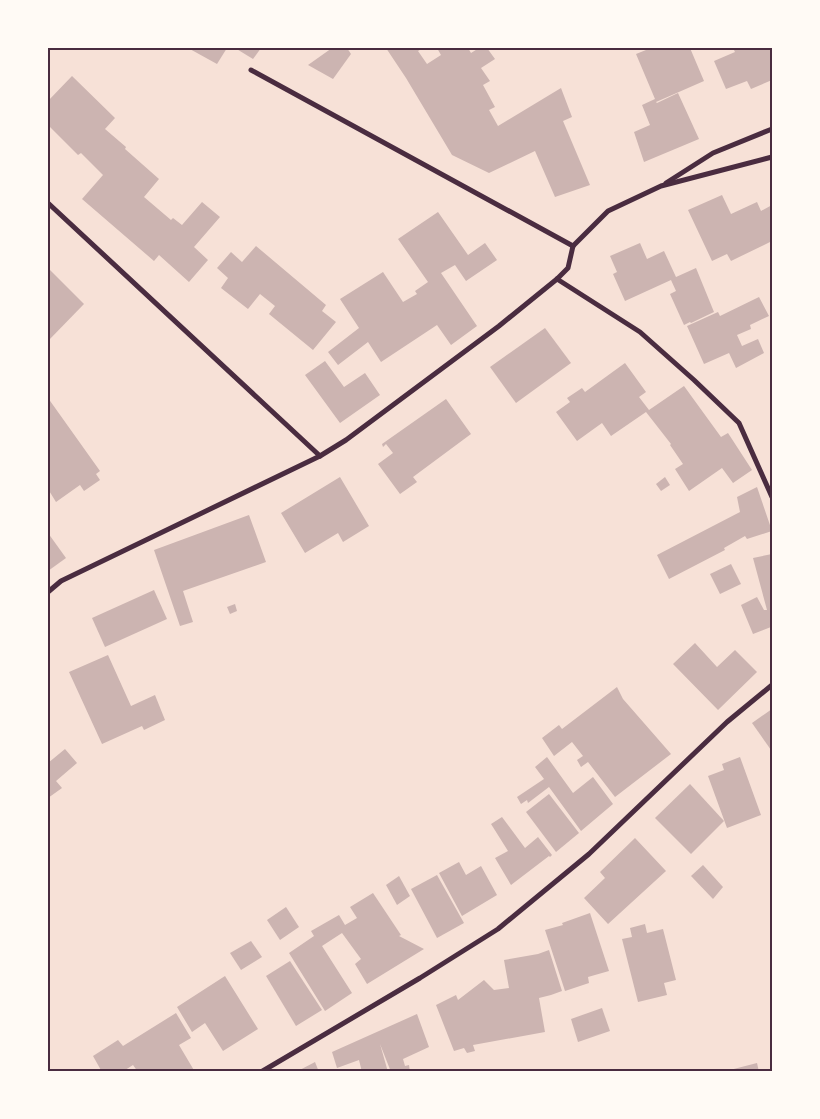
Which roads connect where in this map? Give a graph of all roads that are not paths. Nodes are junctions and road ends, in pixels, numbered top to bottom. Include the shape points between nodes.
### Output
1 (251, 70) dead end
2 (772, 129) edge
3 (772, 157) edge
4 (662, 186) junction
5 (48, 203) edge
6 (573, 246) junction
7 (557, 279) junction
8 (320, 456) junction
9 (772, 497) edge
10 (48, 592) edge
11 (772, 685) edge
12 (261, 1072) edge

1 - 6 street
2 - 4 street via 713,153
3 - 4 street
4 - 6 street via 608,212
5 - 8 street
6 - 7 street via 568,268
7 - 8 street via 499,326
7 - 9 street via 640,332 739,423
8 - 10 street via 61,582
11 - 12 street via 727,722 589,854 498,929

